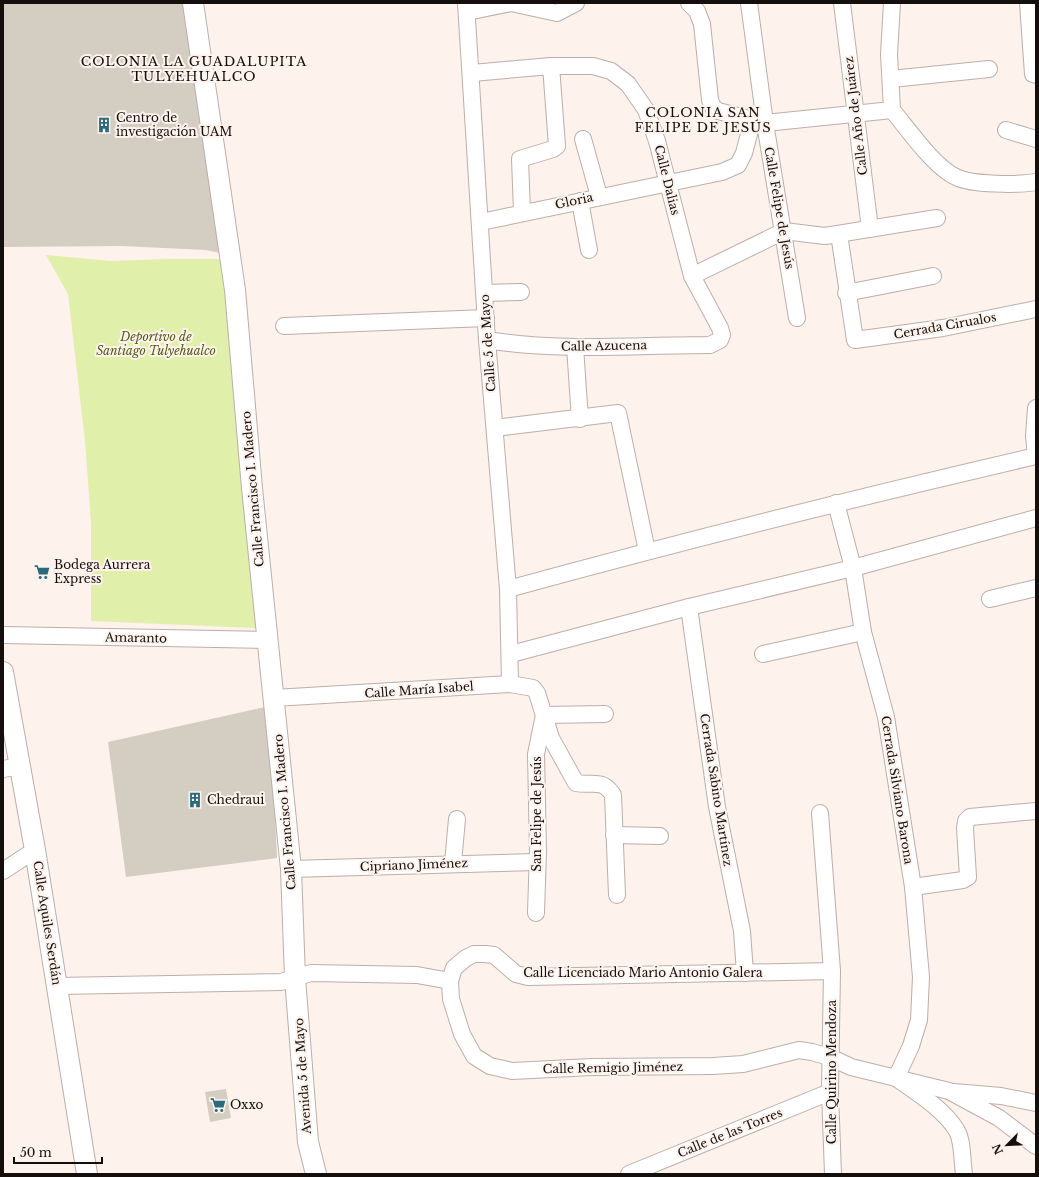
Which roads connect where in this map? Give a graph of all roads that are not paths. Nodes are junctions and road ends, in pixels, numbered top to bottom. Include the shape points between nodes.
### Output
1 (193, 3) edge
2 (576, 3) edge
3 (689, 3) edge
4 (749, 3) edge
5 (842, 3) edge
6 (892, 3) edge
7 (1028, 3) edge
8 (466, 7) edge
9 (551, 66) junction
10 (989, 69) dead end
11 (472, 73) junction
12 (1035, 74) edge
13 (891, 79) junction
14 (892, 110) junction
15 (856, 115) junction
16 (759, 121) junction
17 (1006, 130) dead end
18 (583, 139) dead end
19 (1036, 139) edge
20 (667, 183) junction
21 (1035, 186) edge
22 (599, 196) junction
23 (580, 201) junction
24 (522, 212) junction
25 (937, 218) dead end
26 (481, 222) junction
27 (870, 229) junction
28 (784, 231) junction
29 (839, 234) junction
30 (589, 250) dead end
31 (692, 276) junction
32 (933, 276) dead end
33 (521, 292) dead end
34 (485, 293) junction
35 (846, 293) junction
36 (1036, 309) edge
37 (486, 318) junction
38 (797, 318) dead end
39 (284, 326) dead end
40 (487, 340) junction
41 (720, 340) joint
42 (575, 347) junction
43 (1036, 408) edge
44 (580, 418) junction
45 (495, 428) junction
46 (1036, 456) edge
47 (836, 503) junction
48 (1036, 518) edge
49 (647, 551) junction
50 (853, 568) junction
51 (1036, 588) edge
52 (508, 589) junction
53 (990, 599) dead end
54 (689, 607) junction
55 (863, 632) junction
56 (3, 635) edge
57 (268, 640) junction
58 (511, 654) junction
59 (763, 654) dead end
60 (3, 674) edge
61 (510, 684) junction
62 (274, 698) junction
63 (605, 714) dead end
64 (544, 715) junction
65 (9, 738) edge
66 (11, 768) edge
67 (1036, 811) edge
68 (820, 812) dead end
69 (457, 819) dead end
70 (614, 835) junction
71 (660, 836) dead end
72 (35, 850) junction
73 (537, 862) junction
74 (453, 863) junction
75 (291, 869) junction
76 (3, 871) edge
77 (913, 887) junction
78 (617, 895) dead end
79 (536, 913) dead end
80 (832, 971) junction
81 (745, 973) junction
82 (295, 978) junction
83 (450, 981) junction
84 (56, 986) junction
85 (832, 1058) junction
86 (896, 1078) junction
87 (949, 1091) junction
88 (830, 1092) junction
89 (1036, 1103) edge
90 (1036, 1146) edge
91 (88, 1174) edge
92 (316, 1174) edge
93 (629, 1174) edge
94 (833, 1174) edge
95 (964, 1174) edge

1 - 57 main road, Calle Francisco I. Madero via 235,290
2 - 8 street via 557,13 511,3
3 - 16 street via 697,11 702,24 713,107 718,111
4 - 16 street, Calle Felipe de Jesús
5 - 15 street, Calle Año de Juárez
6 - 13 street via 889,54
7 - 12 street
8 - 11 street, Calle 5 de Mayo
9 - 11 street, Calle Dalias
9 - 20 street, Calle Dalias via 593,66 611,71 628,84 646,110 657,141
9 - 24 street via 557,146 520,159
10 - 13 street
11 - 26 street, Calle 5 de Mayo
13 - 14 street
14 - 15 street
14 - 21 street via 937,164 956,178
15 - 16 street
15 - 27 street, Calle Año de Juárez
16 - 20 street, Gloria via 738,165 722,172
16 - 28 street, Calle Felipe de Jesús
17 - 19 street
18 - 22 street
20 - 22 street, Gloria
20 - 31 street, Calle Dalias
22 - 23 street, Gloria
23 - 24 street, Gloria
23 - 30 street
24 - 26 street, Gloria
25 - 27 street
26 - 34 street, Calle 5 de Mayo
27 - 29 street
28 - 29 street via 825,236
28 - 31 street
28 - 38 street, Calle Felipe de Jesús
29 - 35 street
31 - 41 street, Calle Dalias via 720,328
32 - 35 street
33 - 34 street
34 - 37 street, Calle 5 de Mayo
35 - 36 street, Cerrada Cirualos via 855,340 942,328
37 - 39 street
37 - 40 street, Calle 5 de Mayo
40 - 42 street, Calle Azucena via 525,346
40 - 45 street, Calle 5 de Mayo
41 - 42 street, Calle Azucena via 710,345
42 - 44 street
43 - 46 street
44 - 45 street
44 - 49 street via 618,413
45 - 52 street, Calle 5 de Mayo
46 - 47 street
47 - 49 street
47 - 50 street, Cerrada Silviano Barona
48 - 50 street
49 - 52 street
50 - 54 street
50 - 55 street, Cerrada Silviano Barona
51 - 53 street
52 - 58 street, Calle 5 de Mayo
54 - 58 street
54 - 81 street, Cerrada Sabino Martínez via 717,807 742,931
55 - 59 street
55 - 77 street, Cerrada Silviano Barona via 886,717
56 - 57 street, Amaranto
57 - 62 main road, Calle Francisco I. Madero
58 - 61 street, Calle 5 de Mayo
60 - 65 main road, Calle Aquiles Serdán
61 - 62 street, Calle María Isabel
61 - 64 street, Calle María Isabel via 533,688
62 - 75 main road, Calle Francisco I. Madero
63 - 64 street
64 - 70 street via 551,738 576,783 600,783 613,795
64 - 73 street, San Felipe de Jesús via 536,754
65 - 66 main road, Calle Aquiles Serdán
66 - 72 main road, Calle Aquiles Serdán
67 - 77 street via 970,817 965,828 968,877 963,880
68 - 80 street, Calle Quirino Mendoza
69 - 74 street
70 - 71 street
70 - 78 street
72 - 76 street
72 - 84 main road, Calle Aquiles Serdán
73 - 74 street, Cipriano Jiménez
73 - 79 street, San Felipe de Jesús
74 - 75 street, Cipriano Jiménez
75 - 82 main road, Calle Francisco I. Madero
77 - 86 street, Cerrada Silviano Barona via 921,977 919,1020 911,1046
80 - 81 street, Calle Licenciado Mario Antonio Galera
80 - 85 street, Calle Quirino Mendoza
81 - 83 street, Calle Licenciado Mario Antonio Galera via 528,977 516,974 494,955 474,954 454,968
82 - 83 street via 311,973 417,976
82 - 84 street via 281,982
82 - 92 main road, Avenida 5 de Mayo via 308,1142
83 - 85 street, Calle Remigio Jiménez via 451,999 462,1034 474,1056 490,1066 512,1071 592,1066 742,1064 798,1050
84 - 91 main road, Calle Aquiles Serdán
85 - 86 street, Calle Remigio Jiménez via 851,1067
85 - 88 street, Calle Quirino Mendoza
86 - 87 street, Calle Remigio Jiménez
86 - 95 street via 944,1115 957,1131
87 - 89 street via 1001,1096
87 - 90 street via 999,1118
88 - 93 street, Calle de las Torres
88 - 94 street, Calle Quirino Mendoza

